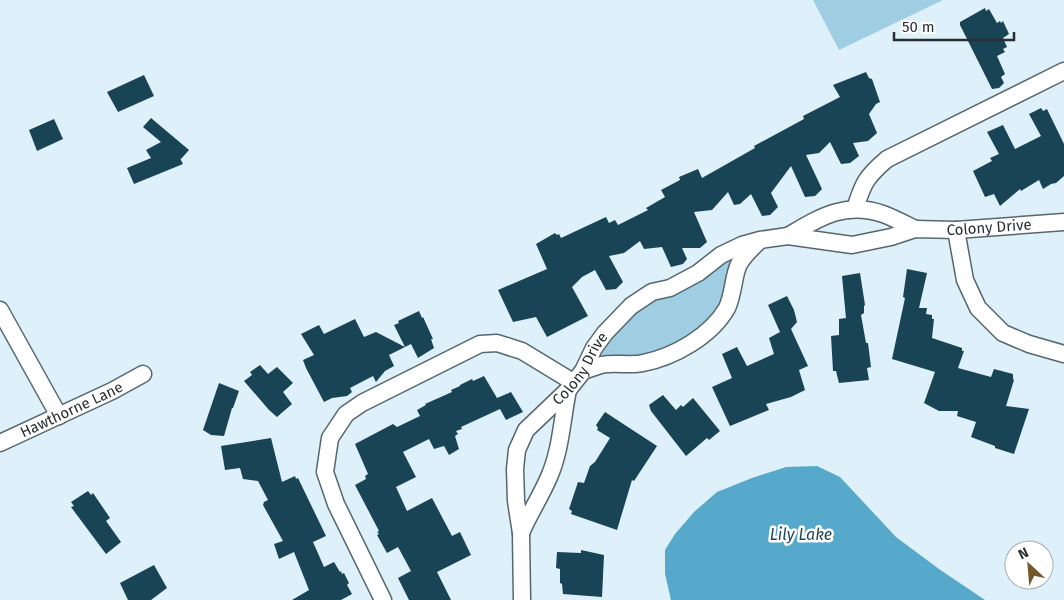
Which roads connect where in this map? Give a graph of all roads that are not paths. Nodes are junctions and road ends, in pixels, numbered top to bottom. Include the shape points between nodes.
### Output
1 (1064, 71) edge
2 (855, 209) junction
3 (1064, 222) edge
4 (915, 229) junction
5 (956, 230) junction
6 (788, 236) junction
7 (760, 240) junction
8 (0, 310) edge
9 (1064, 354) edge
10 (143, 374) dead end
11 (575, 381) junction
12 (59, 416) junction
13 (0, 444) edge
14 (521, 533) junction
15 (383, 600) edge
16 (522, 600) edge

1 - 2 street via 887,159 870,173
2 - 4 street, Colony Drive via 883,214
2 - 6 street, Colony Drive via 834,212
3 - 5 street, Colony Drive
4 - 5 street, Colony Drive
4 - 6 street, Colony Drive via 852,245
5 - 9 street via 965,280 978,308 1003,333
6 - 7 street, Colony Drive
7 - 11 street, Colony Drive via 721,255 698,273 670,288 652,292 630,306 605,333
7 - 11 street via 738,265 733,294 727,307 704,335 661,358 642,363 602,365
8 - 12 street, Hawthorne Lane
10 - 12 street, Hawthorne Lane
11 - 14 street via 552,468
11 - 14 street, Colony Drive via 526,430 517,450 516,501
11 - 15 street via 522,351 497,343 480,344 346,414 327,437 325,472 336,504
12 - 13 street, Hawthorne Lane
14 - 16 street, Colony Drive

